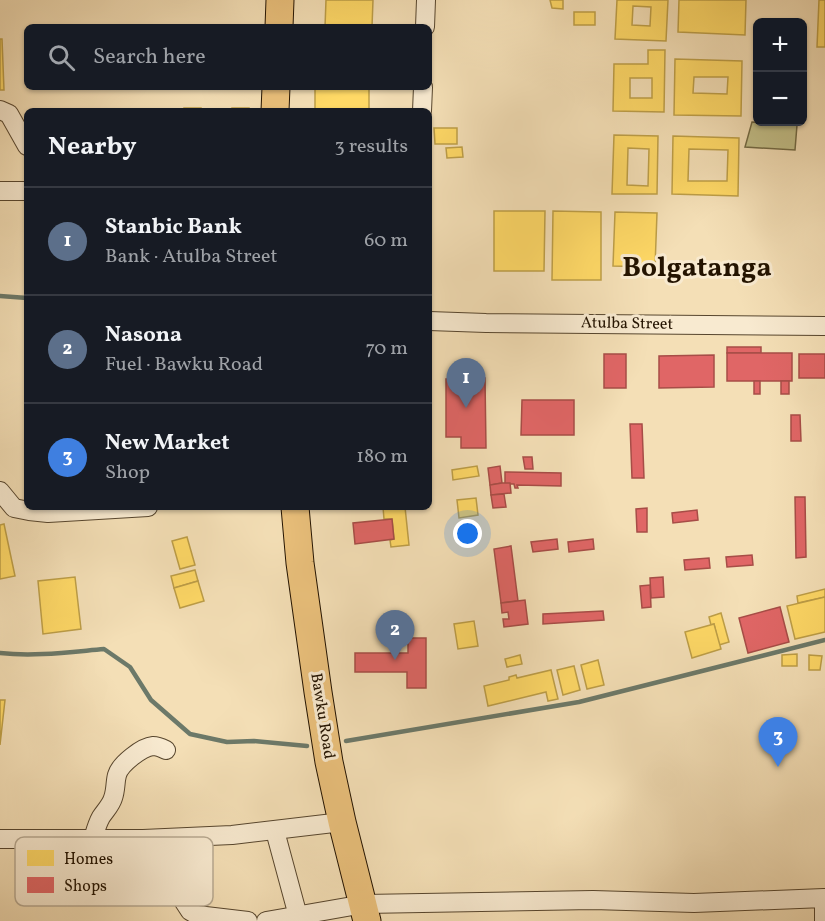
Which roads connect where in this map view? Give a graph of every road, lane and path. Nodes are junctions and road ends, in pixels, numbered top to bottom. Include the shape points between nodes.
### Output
1 (280, 0) edge
2 (426, 0) edge
3 (279, 24) edge
4 (425, 24) edge
5 (276, 90) edge
6 (423, 90) edge
7 (275, 108) edge
8 (422, 108) edge
9 (0, 110) edge
10 (24, 141) edge
11 (24, 190) edge
12 (0, 191) edge
13 (432, 321) edge
14 (825, 326) edge
15 (0, 491) edge
16 (24, 510) edge
17 (24, 510) edge
18 (98, 510) edge
19 (295, 510) edge
20 (166, 750) dead end
21 (342, 822) junction
22 (275, 831) junction
23 (94, 837) edge
24 (188, 837) edge
25 (187, 906) edge
26 (366, 913) edge
27 (297, 916) junction
28 (248, 921) edge
29 (266, 921) edge
30 (824, 921) edge

1 - 3 highway
2 - 4 street
5 - 7 highway
6 - 8 street
9 - 10 street via 9,114
11 - 12 street
13 - 14 street, Atulba Street
15 - 17 street via 14,508
16 - 18 street
19 - 21 highway, Bawku Road via 318,692
20 - 23 street via 145,748 119,769 114,798 99,820
21 - 22 street
21 - 26 highway, Bawku Road
22 - 24 street
22 - 27 street
25 - 28 street via 197,915
26 - 27 street
26 - 30 street via 592,900 694,903 825,898
27 - 29 street

